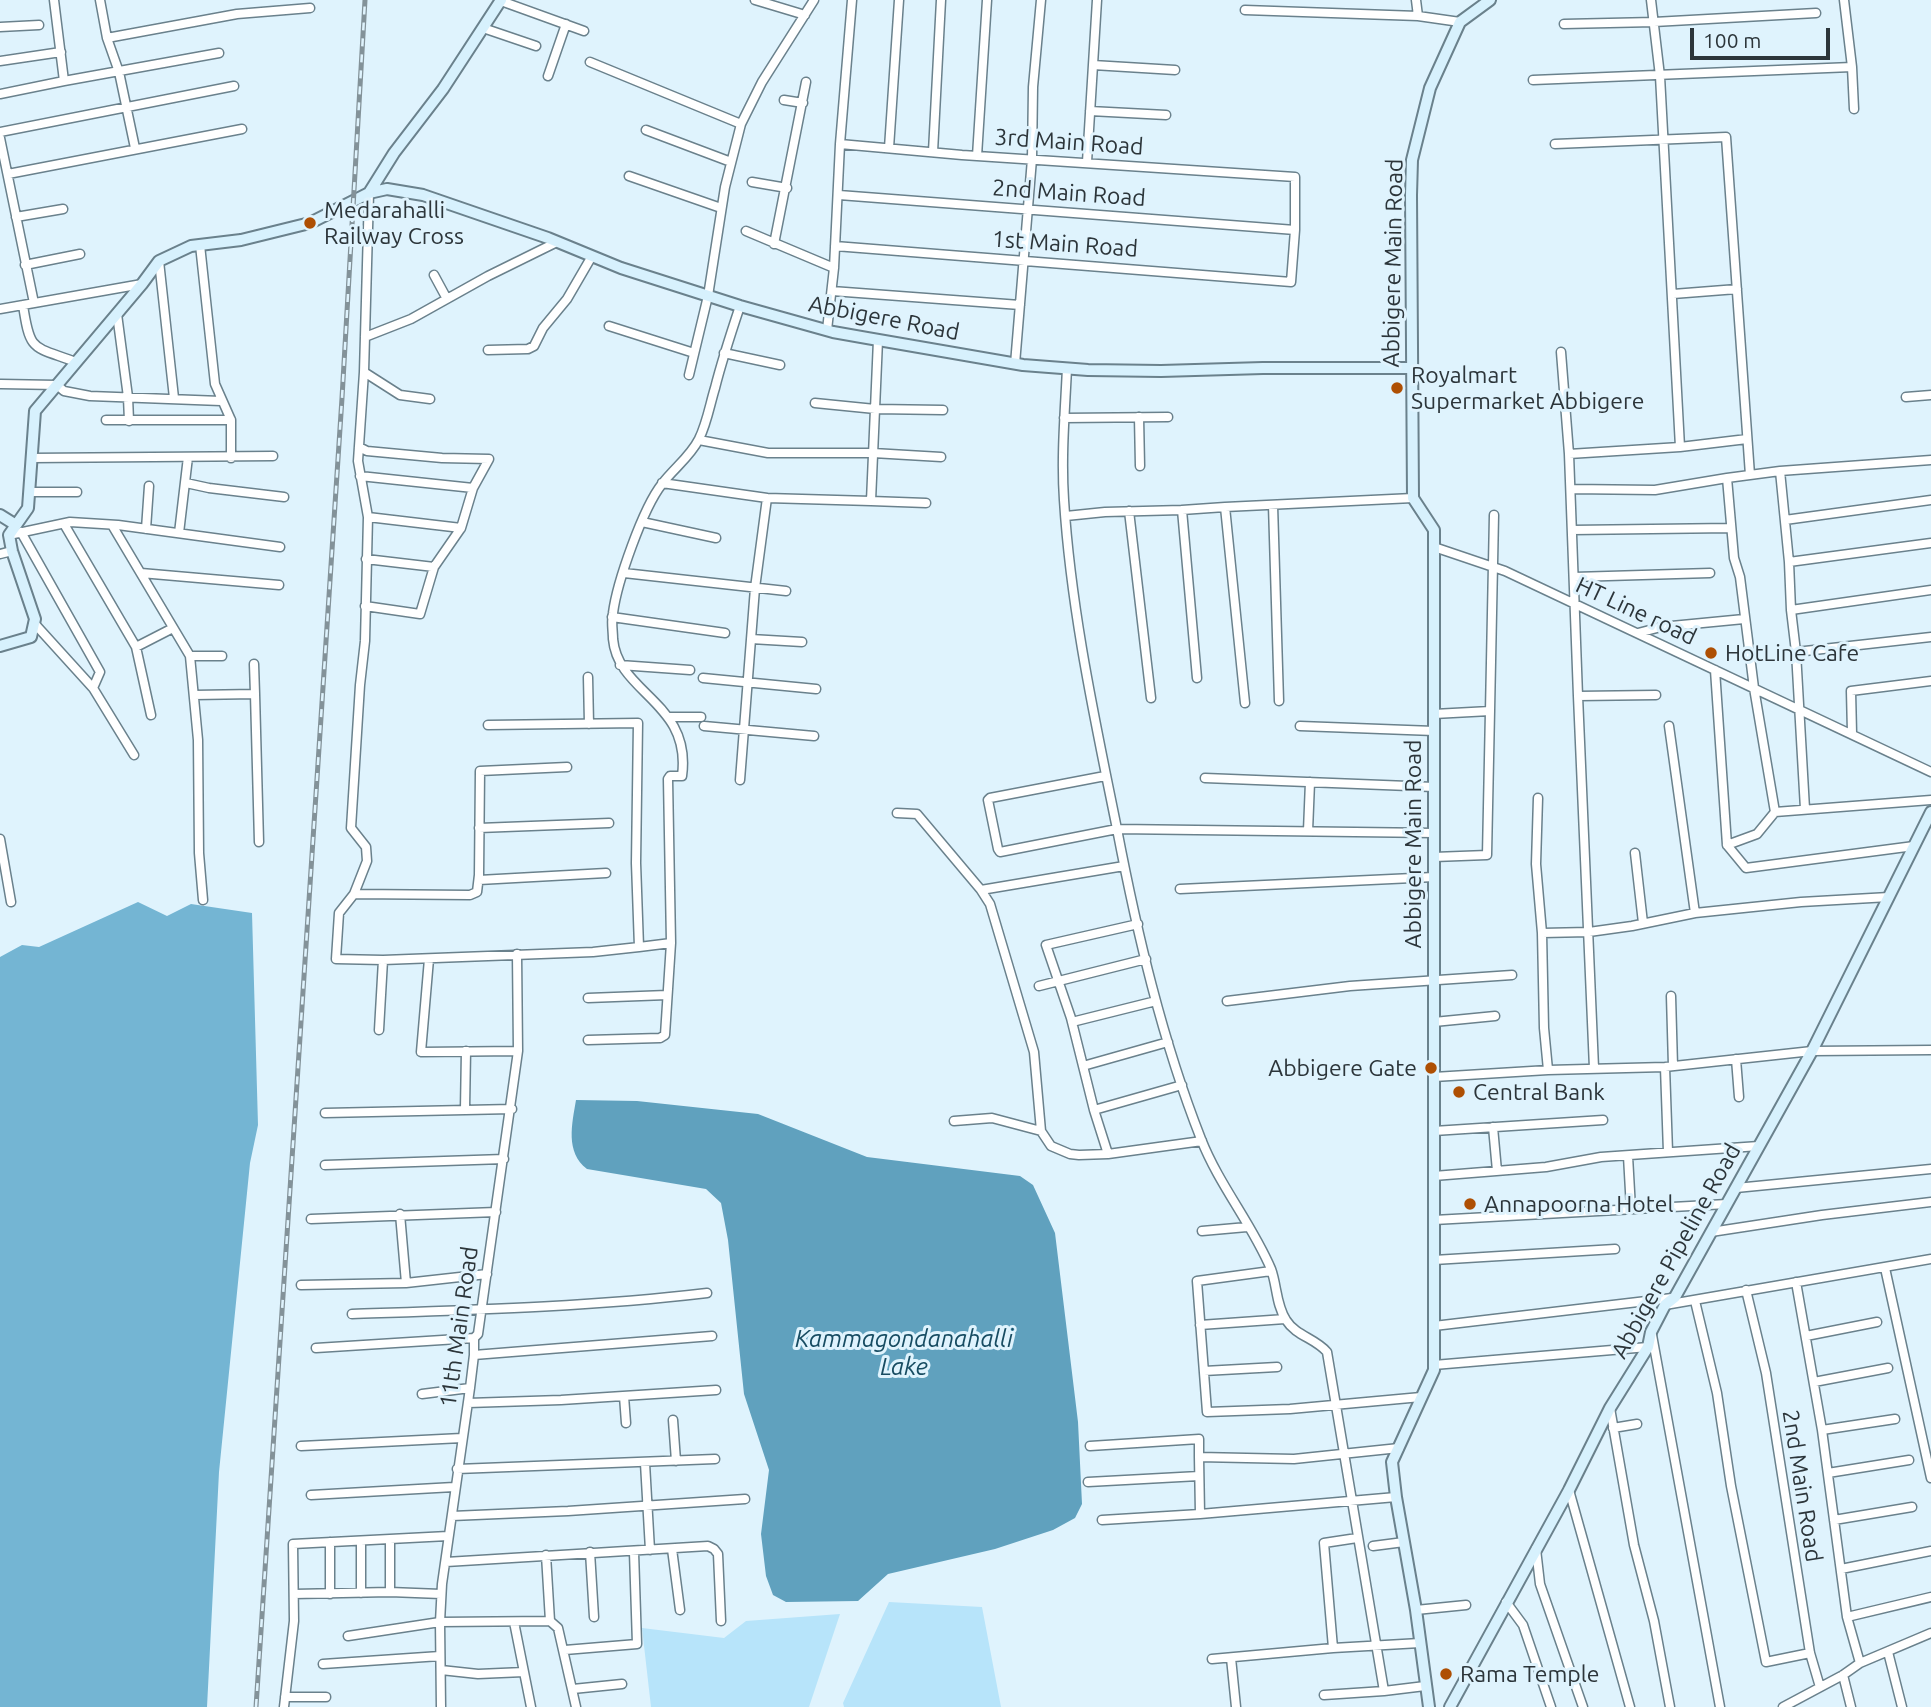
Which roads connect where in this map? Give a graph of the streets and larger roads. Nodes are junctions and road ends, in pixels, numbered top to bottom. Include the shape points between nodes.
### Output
1 (54, 0) edge
2 (100, 0) edge
3 (755, 0) edge
4 (814, 0) edge
5 (852, 0) edge
6 (899, 0) edge
7 (941, 0) edge
8 (987, 0) edge
9 (1041, 0) edge
10 (1093, 0) edge
11 (1416, 0) edge
12 (1490, 0) edge
13 (1651, 0) edge
14 (1844, 0) edge
15 (499, 1) edge
16 (310, 8) dead end
17 (1245, 10) dead end
18 (1815, 13) dead end
19 (805, 15) junction
20 (1419, 16) junction
21 (1460, 22) junction
22 (1654, 22) junction
23 (39, 24) dead end
24 (566, 24) junction
25 (1564, 24) dead end
26 (0, 26) edge
27 (483, 28) junction
28 (584, 31) dead end
29 (107, 37) junction
30 (536, 46) dead end
31 (61, 52) junction
32 (219, 53) dead end
33 (0, 61) edge
34 (590, 62) dead end
35 (1093, 65) junction
36 (1852, 67) junction
37 (1175, 70) dead end
38 (119, 72) junction
39 (548, 76) dead end
40 (1660, 76) junction
41 (1533, 80) dead end
42 (64, 81) junction
43 (806, 82) dead end
44 (234, 86) dead end
45 (0, 94) edge
46 (784, 100) dead end
47 (803, 103) junction
48 (127, 106) junction
49 (1854, 109) dead end
50 (1090, 111) junction
51 (1166, 115) dead end
52 (741, 124) junction
53 (242, 130) dead end
54 (646, 130) dead end
55 (0, 132) edge
56 (0, 138) edge
57 (1663, 140) junction
58 (840, 144) junction
59 (1555, 144) dead end
60 (135, 148) junction
61 (889, 148) junction
62 (933, 152) junction
63 (977, 156) junction
64 (1032, 159) junction
65 (731, 162) junction
66 (1087, 162) junction
67 (8, 174) junction
68 (629, 176) dead end
69 (752, 182) dead end
70 (787, 188) junction
71 (369, 193) junction
72 (839, 195) junction
73 (722, 208) junction
74 (63, 209) dead end
75 (1028, 209) junction
76 (16, 217) junction
77 (1295, 230) junction
78 (746, 231) dead end
79 (557, 242) junction
80 (774, 244) junction
81 (200, 245) junction
82 (835, 246) junction
83 (80, 254) dead end
84 (592, 256) junction
85 (159, 261) junction
86 (1024, 261) junction
87 (25, 265) junction
88 (834, 268) junction
89 (434, 275) dead end
90 (142, 284) junction
91 (1737, 289) junction
92 (832, 291) junction
93 (1673, 294) junction
94 (708, 296) junction
95 (447, 299) junction
96 (34, 303) junction
97 (23, 305) junction
98 (1020, 305) junction
99 (740, 306) junction
100 (0, 309) edge
101 (117, 314) junction
102 (609, 326) dead end
103 (827, 330) junction
104 (365, 337) junction
105 (878, 340) junction
106 (488, 350) dead end
107 (1561, 352) dead end
108 (694, 354) junction
109 (724, 354) junction
110 (76, 362) junction
111 (1015, 363) junction
112 (780, 365) dead end
113 (1067, 368) junction
114 (1412, 368) junction
115 (364, 372) junction
116 (688, 375) dead end
117 (0, 383) edge
118 (57, 386) junction
119 (1931, 395) edge
120 (128, 397) junction
121 (1906, 397) dead end
122 (174, 398) junction
123 (430, 399) dead end
124 (221, 401) junction
125 (815, 403) dead end
126 (875, 409) junction
127 (943, 410) dead end
128 (1139, 417) junction
129 (1168, 417) dead end
130 (1064, 418) junction
131 (106, 420) dead end
132 (129, 421) junction
133 (230, 421) junction
134 (1747, 439) junction
135 (699, 440) junction
136 (359, 447) junction
137 (1680, 447) junction
138 (873, 453) junction
139 (1569, 454) junction
140 (273, 456) dead end
141 (188, 457) junction
142 (941, 457) dead end
143 (32, 458) junction
144 (232, 458) junction
145 (1931, 460) edge
146 (1140, 466) dead end
147 (1780, 471) junction
148 (1750, 475) junction
149 (360, 476) junction
150 (1727, 478) junction
151 (186, 482) junction
152 (662, 483) junction
153 (149, 486) dead end
154 (474, 488) junction
155 (1571, 489) junction
156 (29, 492) junction
157 (77, 492) dead end
158 (284, 497) dead end
159 (767, 498) junction
160 (1413, 498) junction
161 (1931, 500) edge
162 (871, 501) junction
163 (926, 503) dead end
164 (1273, 505) junction
165 (1226, 508) junction
166 (1182, 510) junction
167 (1129, 511) junction
168 (0, 515) edge
169 (1494, 515) dead end
170 (1066, 516) junction
171 (368, 517) junction
172 (1785, 520) junction
173 (642, 522) junction
174 (64, 524) junction
175 (112, 525) junction
176 (461, 528) junction
177 (1731, 528) junction
178 (146, 529) junction
179 (1572, 530) junction
180 (15, 531) junction
181 (179, 533) junction
182 (716, 538) dead end
183 (1931, 543) edge
184 (280, 547) dead end
185 (1434, 547) junction
186 (12, 551) junction
187 (0, 554) edge
188 (366, 559) junction
189 (1789, 562) junction
190 (1495, 566) junction
191 (434, 567) junction
192 (141, 573) junction
193 (624, 573) junction
194 (1710, 573) dead end
195 (1574, 577) junction
196 (279, 584) dead end
197 (755, 588) junction
198 (1931, 590) edge
199 (786, 591) dead end
200 (1576, 604) junction
201 (365, 606) junction
202 (1791, 610) junction
203 (612, 617) junction
204 (1744, 619) junction
205 (34, 623) junction
206 (173, 628) junction
207 (725, 633) dead end
208 (1638, 634) junction
209 (1931, 637) edge
210 (751, 639) junction
211 (802, 642) dead end
212 (0, 646) edge
213 (136, 647) junction
214 (1796, 652) junction
215 (190, 656) junction
216 (222, 656) dead end
217 (254, 664) dead end
218 (620, 665) junction
219 (690, 670) dead end
220 (1715, 670) junction
221 (588, 677) dead end
222 (703, 678) dead end
223 (1197, 678) dead end
224 (1931, 681) edge
225 (748, 682) junction
226 (93, 688) junction
227 (1754, 688) junction
228 (816, 689) dead end
229 (255, 694) junction
230 (194, 695) junction
231 (1656, 695) dead end
232 (1578, 696) junction
233 (1152, 698) dead end
234 (1279, 701) dead end
235 (1245, 703) dead end
236 (1799, 709) junction
237 (1490, 711) junction
238 (1434, 714) junction
239 (151, 715) dead end
240 (668, 717) junction
241 (589, 724) junction
242 (488, 725) dead end
243 (1300, 726) dead end
244 (1669, 726) dead end
245 (744, 730) junction
246 (1434, 731) junction
247 (1852, 733) junction
248 (814, 736) dead end
249 (134, 755) dead end
250 (567, 767) dead end
251 (1931, 772) edge
252 (1105, 776) junction
253 (1205, 778) dead end
254 (740, 780) dead end
255 (1310, 782) junction
256 (1434, 787) junction
257 (1538, 798) dead end
258 (1931, 800) edge
259 (1805, 809) junction
260 (1775, 812) junction
261 (1931, 812) edge
262 (897, 813) dead end
263 (609, 823) dead end
264 (479, 828) junction
265 (1117, 829) junction
266 (1308, 831) junction
267 (1434, 833) junction
268 (0, 839) edge
269 (259, 842) dead end
270 (1727, 845) junction
271 (1914, 846) junction
272 (1635, 853) dead end
273 (1434, 857) junction
274 (1124, 866) junction
275 (606, 873) dead end
276 (1434, 877) junction
277 (479, 880) junction
278 (1180, 889) dead end
279 (981, 890) junction
280 (354, 894) junction
281 (1889, 897) junction
282 (202, 900) dead end
283 (11, 902) dead end
284 (1695, 913) junction
285 (1643, 923) junction
286 (1138, 924) junction
287 (1589, 932) junction
288 (1542, 933) junction
289 (671, 943) junction
290 (639, 947) junction
291 (517, 954) junction
292 (429, 959) junction
293 (1146, 959) junction
294 (383, 960) junction
295 (1512, 975) dead end
296 (1434, 980) junction
297 (1059, 981) junction
298 (1039, 986) dead end
299 (667, 995) junction
300 (1671, 996) dead end
301 (588, 998) dead end
302 (1156, 1001) junction
303 (1227, 1001) dead end
304 (1495, 1016) dead end
305 (1072, 1022) junction
306 (1434, 1022) junction
307 (379, 1030) dead end
308 (588, 1041) dead end
309 (1168, 1042) junction
310 (1931, 1050) edge
311 (466, 1051) junction
312 (518, 1051) junction
313 (1812, 1051) junction
314 (1736, 1059) junction
315 (1083, 1066) junction
316 (1669, 1066) junction
317 (1594, 1068) junction
318 (1548, 1070) junction
319 (1434, 1077) junction
320 (1182, 1085) junction
321 (1739, 1097) dead end
322 (466, 1109) junction
323 (512, 1109) junction
324 (1094, 1110) junction
325 (325, 1112) dead end
326 (1603, 1119) dead end
327 (954, 1121) dead end
328 (1493, 1127) junction
329 (1041, 1130) junction
330 (1434, 1131) junction
331 (1202, 1141) junction
332 (1759, 1146) junction
333 (1668, 1152) junction
334 (1108, 1154) junction
335 (1628, 1156) junction
336 (504, 1160) junction
337 (325, 1165) dead end
338 (1931, 1169) edge
339 (1497, 1171) junction
340 (1434, 1177) junction
341 (1736, 1188) junction
342 (1931, 1202) edge
343 (1727, 1204) junction
344 (1632, 1209) junction
345 (496, 1212) junction
346 (400, 1214) junction
347 (312, 1219) dead end
348 (1434, 1220) junction
349 (1247, 1227) junction
350 (1202, 1230) dead end
351 (1711, 1232) junction
352 (1615, 1249) dead end
353 (1931, 1259) edge
354 (1434, 1260) junction
355 (1885, 1268) junction
356 (1271, 1270) junction
357 (487, 1274) junction
358 (1796, 1282) junction
359 (406, 1283) junction
360 (301, 1285) dead end
361 (1746, 1290) junction
362 (707, 1293) dead end
363 (1675, 1297) junction
364 (1695, 1301) junction
365 (1665, 1305) junction
366 (481, 1310) junction
367 (352, 1314) dead end
368 (1285, 1319) junction
369 (1877, 1322) dead end
370 (1200, 1325) junction
371 (1434, 1325) junction
372 (1651, 1332) junction
373 (712, 1336) dead end
374 (1806, 1336) junction
375 (474, 1338) junction
376 (316, 1348) dead end
377 (1648, 1348) junction
378 (474, 1355) junction
379 (1434, 1365) junction
380 (1277, 1367) dead end
381 (1888, 1367) dead end
382 (1204, 1371) junction
383 (1814, 1382) junction
384 (470, 1388) junction
385 (716, 1390) dead end
386 (422, 1394) dead end
387 (624, 1396) junction
388 (1422, 1397) junction
389 (468, 1403) junction
390 (1335, 1404) junction
391 (1610, 1408) junction
392 (1895, 1419) dead end
393 (673, 1420) dead end
394 (626, 1423) dead end
395 (1637, 1424) dead end
396 (1614, 1428) junction
397 (1822, 1430) junction
398 (461, 1438) junction
399 (301, 1446) dead end
400 (1090, 1446) dead end
401 (1399, 1448) junction
402 (1344, 1454) junction
403 (1199, 1457) junction
404 (715, 1460) dead end
405 (1909, 1460) dead end
406 (676, 1461) junction
407 (645, 1463) junction
408 (457, 1469) junction
409 (1828, 1473) junction
410 (1199, 1476) junction
411 (1931, 1478) edge
412 (1088, 1482) dead end
413 (454, 1487) junction
414 (1569, 1490) junction
415 (312, 1495) dead end
416 (1396, 1497) junction
417 (745, 1499) dead end
418 (1352, 1501) junction
419 (649, 1507) junction
420 (1912, 1507) dead end
421 (1200, 1514) junction
422 (452, 1516) junction
423 (1102, 1520) dead end
424 (1834, 1520) junction
425 (448, 1536) junction
426 (1357, 1538) junction
427 (390, 1539) junction
428 (360, 1541) junction
429 (330, 1542) junction
430 (1404, 1542) junction
431 (1373, 1546) dead end
432 (672, 1549) junction
433 (1536, 1549) junction
434 (650, 1550) junction
435 (1931, 1551) edge
436 (590, 1552) junction
437 (634, 1552) junction
438 (546, 1555) junction
439 (446, 1562) junction
440 (1841, 1569) junction
441 (390, 1592) junction
442 (361, 1593) junction
443 (293, 1594) junction
444 (330, 1594) junction
445 (441, 1594) junction
446 (1931, 1597) edge
447 (1506, 1602) junction
448 (1466, 1605) dead end
449 (680, 1610) dead end
450 (1416, 1610) junction
451 (1847, 1616) junction
452 (594, 1617) dead end
453 (550, 1621) junction
454 (722, 1621) dead end
455 (440, 1622) junction
456 (514, 1622) junction
457 (1931, 1633) edge
458 (348, 1636) dead end
459 (1420, 1643) junction
460 (1375, 1644) junction
461 (1333, 1648) junction
462 (565, 1650) junction
463 (1888, 1652) junction
464 (1810, 1653) junction
465 (440, 1656) junction
466 (1231, 1658) junction
467 (1212, 1659) dead end
468 (1860, 1663) junction
469 (323, 1664) dead end
470 (441, 1670) junction
471 (524, 1672) junction
472 (1843, 1675) junction
473 (622, 1684) dead end
474 (1426, 1686) junction
475 (1820, 1687) junction
476 (573, 1689) junction
477 (1384, 1691) junction
478 (1324, 1695) dead end
479 (285, 1697) junction
480 (326, 1697) dead end
481 (284, 1707) edge
482 (441, 1707) edge
483 (531, 1707) edge
484 (576, 1707) edge
485 (1236, 1707) edge
486 (1429, 1707) edge
487 (1450, 1707) edge
488 (1551, 1707) edge
489 (1583, 1707) edge
490 (1630, 1707) edge
491 (1670, 1707) edge
492 (1720, 1707) edge
493 (1783, 1707) edge
494 (1851, 1707) edge
495 (1902, 1707) edge

1 - 31 street
2 - 29 street
3 - 19 street
4 - 19 street
5 - 58 street
6 - 61 street
7 - 62 street
8 - 63 street
9 - 64 street
10 - 35 street
11 - 20 street
12 - 21 street, Abbigere Main Road
13 - 22 street
14 - 36 street
15 - 24 street
15 - 27 street
16 - 29 street via 237,14
17 - 20 street
18 - 22 street
19 - 52 street
20 - 21 street
21 - 114 street, Abbigere Main Road via 1430,88 1412,160
22 - 25 street
22 - 40 street
23 - 26 street
24 - 28 street
24 - 39 street
27 - 30 street
27 - 71 street
29 - 38 street
31 - 33 street
31 - 42 street
32 - 38 street
34 - 52 street
35 - 37 street
35 - 50 street
36 - 40 street
36 - 49 street
38 - 42 street
38 - 48 street
40 - 41 street
40 - 57 street
42 - 45 street
43 - 47 street
44 - 48 street
46 - 47 street
47 - 70 street
48 - 55 street
48 - 60 street
50 - 51 street
50 - 66 street
52 - 65 street
53 - 60 street
54 - 65 street
56 - 67 street
57 - 59 street
57 - 91 street via 1726,138
57 - 93 street
58 - 61 street, 3rd Main Road
58 - 72 street
60 - 67 street
61 - 62 street, 3rd Main Road
62 - 63 street, 3rd Main Road
63 - 64 street, 3rd Main Road
64 - 66 street, 3rd Main Road
64 - 75 street
65 - 73 street
66 - 77 street, 3rd Main Road via 1295,177
67 - 76 street
68 - 73 street
69 - 70 street
70 - 80 street
71 - 79 street, Abbigere Road via 387,189 423,195
71 - 81 street via 310,223
71 - 104 street
72 - 75 street, 2nd Main Road
72 - 82 street
73 - 94 street
74 - 76 street
75 - 77 street, 2nd Main Road
75 - 86 street
76 - 87 street
77 - 86 street, 1st Main Road via 1291,282
78 - 80 street
79 - 84 street, Abbigere Road
79 - 95 street
80 - 88 street
81 - 85 street
81 - 124 street via 215,384
82 - 86 street, 1st Main Road
82 - 88 street
83 - 87 street
84 - 94 street, Abbigere Road
84 - 106 street via 534,346
85 - 90 street
85 - 122 street
86 - 98 street
87 - 96 street
88 - 92 street
89 - 95 street
90 - 96 street
90 - 101 street
91 - 93 street
91 - 134 street
92 - 98 street
92 - 103 street
93 - 137 street
94 - 99 street, Abbigere Road
94 - 108 street
95 - 104 street
96 - 97 street
97 - 100 street
97 - 110 street via 28,338 36,347
98 - 111 street
99 - 103 street, Abbigere Road
99 - 109 street
101 - 110 street
101 - 120 street
102 - 108 street
103 - 105 street, Abbigere Road
104 - 115 street
105 - 111 street, Abbigere Road
105 - 126 street
107 - 139 street
108 - 116 street
109 - 112 street
109 - 135 street
110 - 118 street
111 - 113 street, Abbigere Road
113 - 114 street, Abbigere Road via 1161,372
113 - 130 street
114 - 160 street, Abbigere Main Road
115 - 123 street via 400,395
115 - 136 street
117 - 118 street
118 - 120 street via 90,396
118 - 143 street via 35,411
119 - 121 street
120 - 122 street
120 - 132 street
122 - 124 street
124 - 133 street
125 - 126 street
126 - 127 street
126 - 138 street
128 - 129 street
128 - 130 street
128 - 146 street
130 - 170 street
131 - 132 street
132 - 133 street
133 - 144 street
134 - 137 street
134 - 148 street
135 - 138 street via 768,453
135 - 152 street
136 - 149 street
136 - 154 street via 489,459
137 - 139 street
138 - 142 street
138 - 162 street
139 - 155 street
140 - 144 street
141 - 143 street
141 - 144 street
141 - 151 street
143 - 156 street
145 - 147 street
147 - 148 street
147 - 172 street
148 - 150 street
149 - 154 street
149 - 171 street
150 - 155 street via 1655,490
150 - 177 street
151 - 158 street
151 - 181 street
152 - 159 street
152 - 173 street
153 - 178 street
154 - 176 street
155 - 179 street
156 - 157 street
156 - 180 street via 28,508
159 - 162 street
159 - 197 street
160 - 164 street
160 - 185 street, Abbigere Main Road via 1434,530
161 - 172 street
162 - 163 street
164 - 165 street
164 - 234 street
165 - 166 street
165 - 235 street
166 - 167 street
166 - 223 street
167 - 170 street
167 - 233 street
168 - 180 street
169 - 190 street
170 - 252 street via 1089,696
171 - 176 street
171 - 188 street
172 - 189 street
173 - 182 street
173 - 193 street
174 - 175 street
174 - 180 street
174 - 213 street
175 - 178 street
175 - 192 street
176 - 191 street
177 - 179 street
177 - 204 street
178 - 181 street
179 - 195 street
180 - 186 street
180 - 226 street via 100,672
181 - 184 street
183 - 189 street
185 - 190 street, HT Line road
185 - 238 street, Abbigere Main Road
186 - 187 street
186 - 205 street
188 - 191 street
188 - 201 street
189 - 202 street
190 - 200 street, HT Line road
190 - 237 street
191 - 201 street via 420,614
192 - 196 street
192 - 206 street
193 - 197 street
193 - 203 street
194 - 195 street
195 - 200 street
197 - 199 street
197 - 210 street
198 - 202 street
200 - 208 street, HT Line road
200 - 232 street
201 - 280 street via 351,828 366,847 368,861
202 - 214 street
203 - 207 street
203 - 218 street
204 - 208 street via 1661,627
204 - 227 street
205 - 212 street via 31,636
205 - 226 street
206 - 213 street
206 - 215 street
208 - 220 street, HT Line road
209 - 214 street
210 - 211 street
210 - 225 street
213 - 239 street
214 - 236 street
215 - 216 street
215 - 230 street
217 - 229 street
218 - 219 street
218 - 240 street
220 - 227 street, HT Line road
220 - 270 street
221 - 241 street
222 - 225 street
224 - 247 street via 1851,691
225 - 228 street
225 - 245 street
226 - 249 street
227 - 236 street, HT Line road
227 - 260 street
229 - 230 street
229 - 269 street
230 - 282 street
231 - 232 street
232 - 287 street
236 - 247 street, HT Line road
236 - 259 street
237 - 238 street
237 - 273 street via 1488,855
238 - 246 street, Abbigere Main Road
240 - 245 street
240 - 289 street via 679,735 684,760 682,776 668,779
241 - 242 street
241 - 290 street via 638,723
243 - 246 street
244 - 284 street
245 - 248 street
245 - 254 street
246 - 256 street, Abbigere Main Road
247 - 251 street, HT Line road
250 - 264 street via 480,771
252 - 265 street
252 - 265 street via 990,798 998,849
253 - 255 street
255 - 256 street
255 - 266 street
256 - 267 street, Abbigere Main Road
257 - 288 street via 1536,864
258 - 259 street
259 - 260 street
260 - 270 street via 1757,834
261 - 271 street, Abbigere Pipeline Road
262 - 279 street via 917,814
263 - 264 street
264 - 277 street
265 - 266 street
265 - 274 street
266 - 267 street
267 - 273 street, Abbigere Main Road
268 - 283 street
270 - 271 street via 1746,868
271 - 281 street, Abbigere Pipeline Road
272 - 285 street
273 - 276 street, Abbigere Main Road
274 - 279 street
274 - 286 street
275 - 277 street
276 - 278 street
276 - 296 street, Abbigere Main Road
277 - 280 street via 477,892 470,895
279 - 329 street via 990,904 1034,1052
280 - 294 street via 339,913 336,959
281 - 284 street
281 - 313 street, Abbigere Pipeline Road
284 - 285 street
285 - 287 street
286 - 293 street
286 - 297 street via 1046,945
287 - 288 street
287 - 317 street
288 - 318 street
289 - 290 street
289 - 299 street
290 - 291 street
291 - 292 street
291 - 312 street, 11th Main Road
292 - 294 street
292 - 311 street via 421,1052
293 - 297 street
293 - 302 street
294 - 307 street
295 - 296 street
296 - 303 street
296 - 306 street, Abbigere Main Road
297 - 298 street
297 - 305 street
299 - 301 street
299 - 308 street via 664,1037
300 - 316 street
302 - 305 street
302 - 309 street
304 - 306 street
305 - 315 street
306 - 319 street, Abbigere Main Road
309 - 315 street
309 - 320 street
310 - 313 street
311 - 312 street
311 - 322 street
312 - 323 street, 11th Main Road
313 - 314 street
313 - 332 street, Abbigere Pipeline Road
314 - 316 street
314 - 321 street
315 - 324 street
316 - 317 street
316 - 333 street
317 - 318 street
318 - 319 street
319 - 330 street, Abbigere Main Road
320 - 324 street
320 - 331 street
322 - 323 street
322 - 325 street
323 - 336 street, 11th Main Road
324 - 334 street
326 - 328 street
327 - 329 street via 992,1118
328 - 330 street
328 - 339 street
329 - 334 street via 1051,1146 1070,1154
330 - 340 street, Abbigere Main Road
331 - 334 street
331 - 349 street
332 - 333 street
332 - 341 street, Abbigere Pipeline Road
333 - 335 street
335 - 339 street
335 - 344 street
336 - 337 street
336 - 345 street, 11th Main Road
338 - 341 street
339 - 340 street
340 - 348 street, Abbigere Main Road
341 - 343 street, Abbigere Pipeline Road
342 - 351 street
343 - 344 street
343 - 351 street, Abbigere Pipeline Road
344 - 348 street
345 - 346 street
345 - 357 street, 11th Main Road
346 - 347 street
346 - 359 street
348 - 354 street, Abbigere Main Road
349 - 350 street
349 - 356 street
351 - 363 street, Abbigere Pipeline Road
352 - 354 street
353 - 355 street
354 - 371 street, Abbigere Main Road
355 - 358 street
355 - 411 street
356 - 368 street
356 - 370 street via 1197,1282
357 - 359 street
357 - 366 street, 11th Main Road
358 - 361 street
358 - 374 street
359 - 360 street
361 - 364 street
361 - 464 street, 2nd Main Road via 1766,1373
362 - 366 street
363 - 365 street, Abbigere Pipeline Road
363 - 371 street
364 - 365 street
364 - 464 street via 1717,1393 1766,1662
365 - 372 street, Abbigere Pipeline Road
366 - 367 street
366 - 375 street, 11th Main Road
368 - 370 street
368 - 390 street via 1297,1333 1327,1352
369 - 374 street
370 - 382 street
371 - 379 street, Abbigere Main Road
372 - 377 street, Abbigere Pipeline Road
372 - 492 street
373 - 378 street
374 - 383 street
375 - 376 street
375 - 378 street, 11th Main Road
377 - 379 street
377 - 391 street, Abbigere Pipeline Road
378 - 384 street, 11th Main Road
379 - 388 street, Abbigere Main Road
380 - 382 street
381 - 383 street
382 - 390 street via 1207,1412
383 - 397 street
384 - 386 street
384 - 389 street, 11th Main Road
385 - 387 street
387 - 389 street
387 - 394 street
388 - 390 street
388 - 401 street, Abbigere Main Road
389 - 398 street, 11th Main Road
390 - 402 street
391 - 396 street
391 - 414 street, Abbigere Pipeline Road
392 - 397 street
393 - 406 street
395 - 396 street
396 - 491 street
397 - 409 street
398 - 399 street
398 - 408 street, 11th Main Road
400 - 403 street via 1199,1439
401 - 402 street
401 - 416 street, Abbigere Main Road via 1392,1462
402 - 403 street via 1294,1460
402 - 418 street
403 - 410 street
404 - 406 street
405 - 409 street
406 - 407 street
407 - 408 street
407 - 419 street
408 - 413 street, 11th Main Road
409 - 424 street
410 - 412 street
410 - 421 street
413 - 415 street
413 - 422 street, 11th Main Road
414 - 433 street, Abbigere Pipeline Road
414 - 490 street
416 - 418 street
416 - 430 street, Abbigere Main Road
417 - 419 street
418 - 421 street
418 - 426 street
419 - 422 street
419 - 434 street
420 - 424 street
421 - 423 street
422 - 425 street, 11th Main Road
424 - 440 street
425 - 427 street
425 - 439 street, 11th Main Road
426 - 460 street
426 - 461 street via 1324,1543
427 - 428 street
427 - 441 street
428 - 429 street
428 - 442 street
429 - 443 street via 293,1544
429 - 444 street
430 - 431 street
430 - 450 street, Abbigere Main Road
432 - 434 street
432 - 449 street
432 - 454 street via 715,1549
433 - 447 street, Abbigere Pipeline Road
433 - 489 street via 1540,1584
434 - 437 street
435 - 440 street
436 - 437 street
436 - 438 street
436 - 452 street
437 - 462 street via 637,1644
438 - 439 street
438 - 453 street
439 - 445 street, 11th Main Road
440 - 451 street
441 - 442 street
441 - 445 street
442 - 444 street
443 - 444 street
443 - 479 street
445 - 455 street, 11th Main Road
446 - 451 street
447 - 487 street, Abbigere Pipeline Road
447 - 488 street via 1523,1625
448 - 450 street
450 - 459 street, Abbigere Main Road
451 - 468 street
453 - 456 street
453 - 462 street via 558,1628
455 - 456 street
455 - 458 street
455 - 465 street, 11th Main Road
456 - 471 street
457 - 463 street
459 - 460 street
459 - 474 street, Abbigere Main Road
460 - 461 street
460 - 477 street
461 - 466 street
462 - 476 street
463 - 468 street
463 - 495 street
464 - 475 street, 2nd Main Road
465 - 469 street
465 - 470 street, 11th Main Road
466 - 467 street
466 - 485 street
468 - 472 street
470 - 471 street
470 - 482 street, 11th Main Road
471 - 483 street
472 - 475 street
472 - 494 street
473 - 476 street
474 - 477 street
474 - 486 street, Abbigere Main Road
475 - 493 street
476 - 484 street
477 - 478 street
479 - 480 street
479 - 481 street

